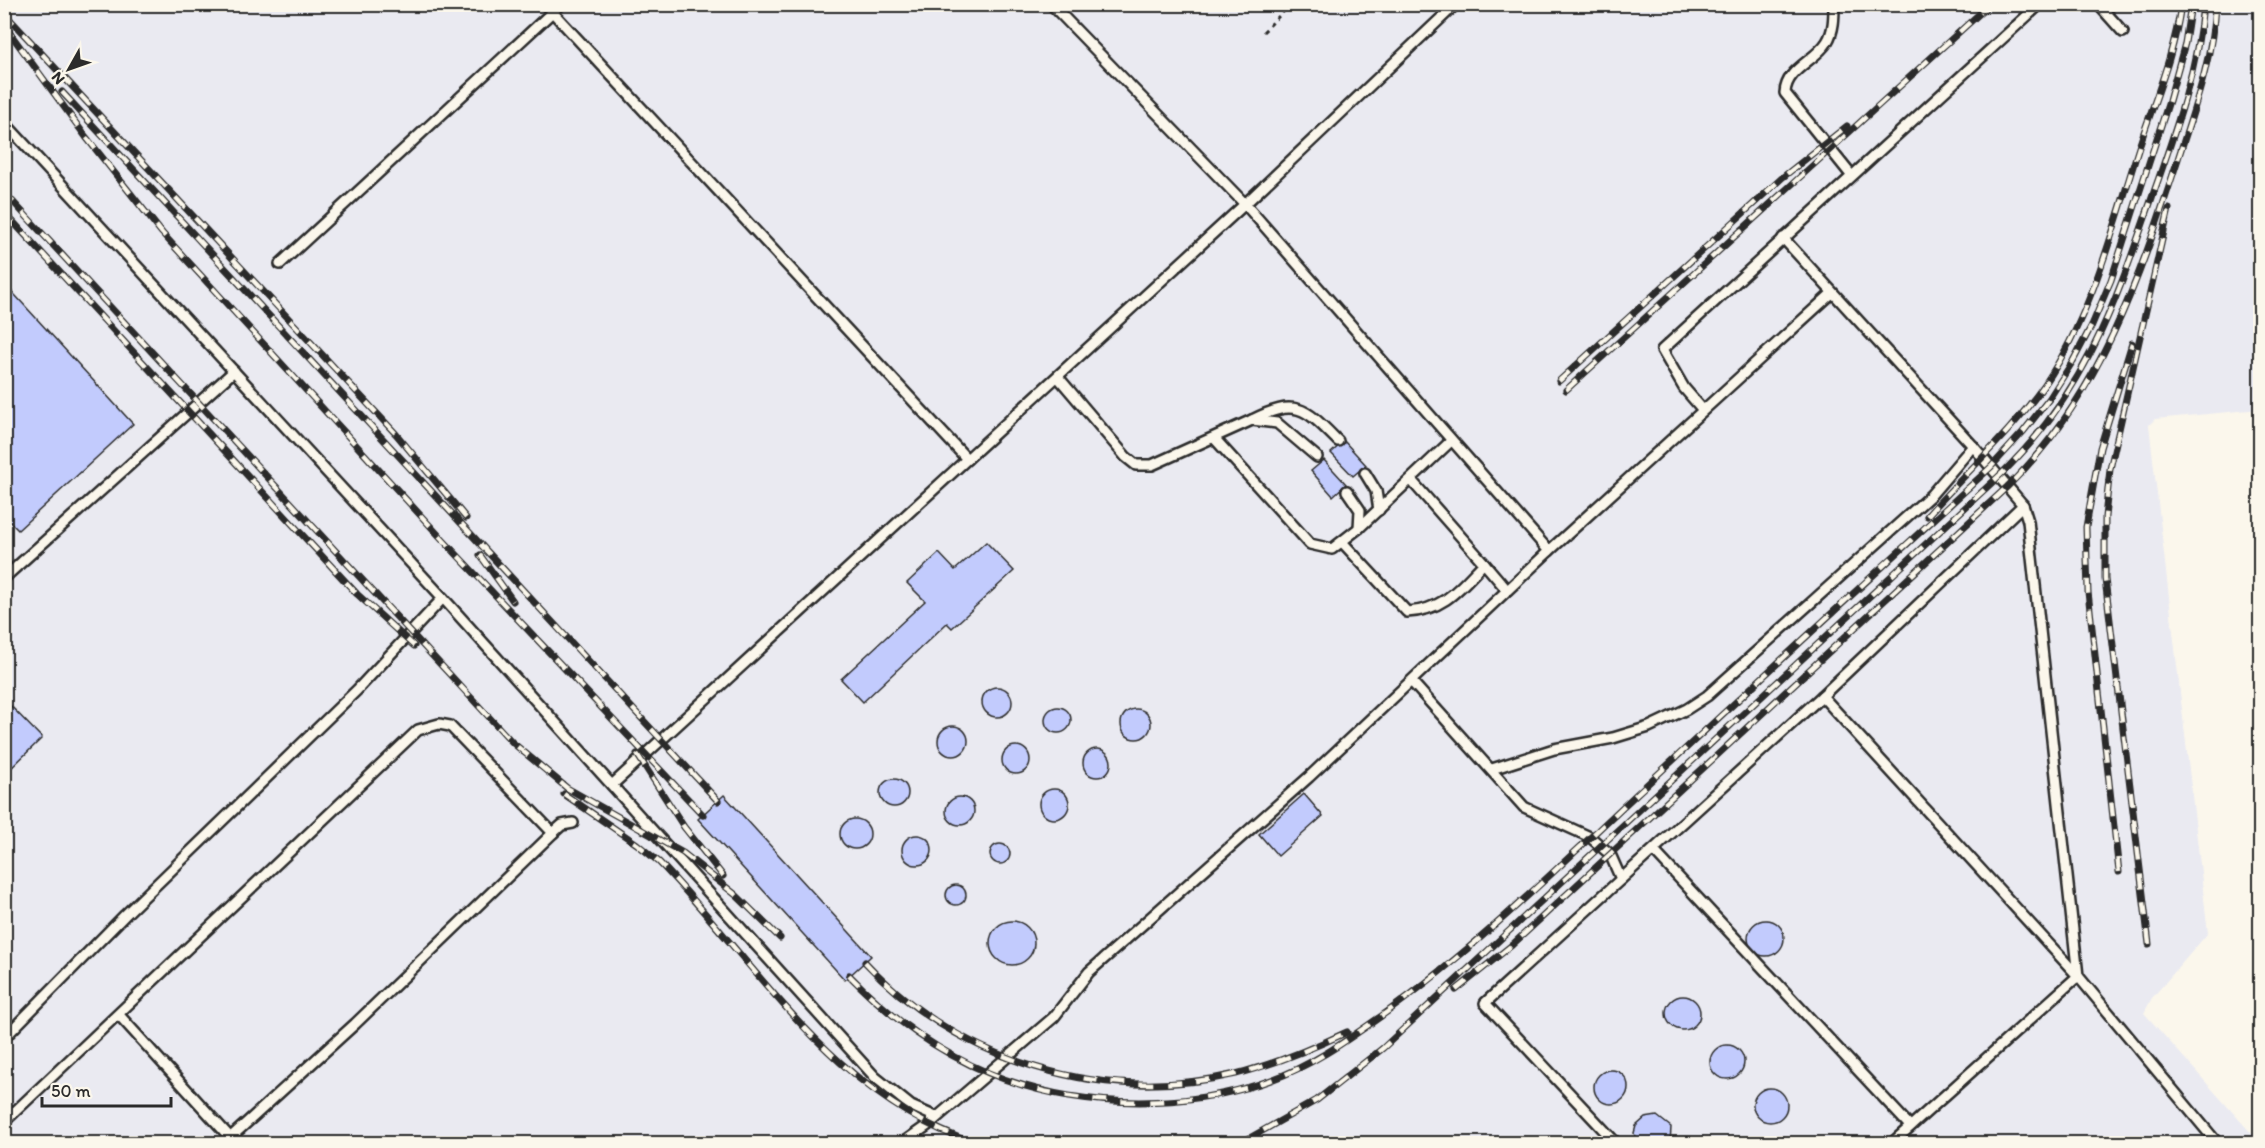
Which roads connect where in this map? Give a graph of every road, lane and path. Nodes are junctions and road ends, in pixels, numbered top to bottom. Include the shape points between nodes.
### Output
1 (545, 4) edge
2 (561, 4) edge
3 (1051, 4) edge
4 (1292, 4) edge
5 (1456, 4) edge
6 (1834, 4) edge
7 (2040, 4) edge
8 (2098, 4) edge
9 (552, 12) junction
10 (1263, 32) dead end
11 (2123, 32) dead end
12 (6, 125) edge
13 (1851, 175) junction
14 (1245, 204) junction
15 (1783, 238) junction
16 (280, 264) dead end
17 (1831, 294) junction
18 (234, 371) junction
19 (1058, 377) junction
20 (1703, 410) junction
21 (1252, 420) junction
22 (1215, 439) junction
23 (1338, 441) dead end
24 (1451, 441) junction
25 (1973, 446) junction
26 (1317, 458) dead end
27 (967, 459) junction
28 (1365, 472) dead end
29 (1411, 480) junction
30 (1347, 491) dead end
31 (2023, 506) junction
32 (1378, 510) junction
33 (1359, 528) junction
34 (1343, 543) junction
35 (1549, 551) junction
36 (1484, 563) junction
37 (4, 578) edge
38 (1507, 590) junction
39 (443, 598) junction
40 (1412, 682) junction
41 (1822, 696) junction
42 (1492, 769) junction
43 (612, 785) junction
44 (573, 823) dead end
45 (553, 833) junction
46 (1654, 851) junction
47 (1622, 879) junction
48 (2078, 976) junction
49 (119, 1015) junction
50 (4, 1038) edge
51 (936, 1117) junction
52 (4, 1122) edge
53 (1910, 1126) junction
54 (234, 1140) edge
55 (901, 1143) edge
56 (1617, 1143) edge
57 (1891, 1143) edge
58 (2218, 1143) edge

1 - 9 lane
2 - 9 lane
3 - 14 lane
4 - 10 path
5 - 14 lane
6 - 13 lane via 1828,41 1789,78 1785,93
7 - 13 lane
8 - 11 lane
9 - 16 lane
9 - 27 lane
12 - 18 lane
13 - 15 lane
14 - 19 lane
14 - 24 lane
15 - 17 lane
15 - 20 lane via 1662,350 1684,388
17 - 20 lane
17 - 25 lane
18 - 37 lane
18 - 39 lane
19 - 22 lane via 1136,465 1152,465
19 - 27 lane
20 - 35 lane
21 - 22 lane
21 - 23 lane via 1276,408 1294,407 1314,417
21 - 26 lane via 1277,423
22 - 34 lane via 1310,544 1332,549
24 - 29 lane
24 - 35 lane
25 - 31 lane
25 - 42 lane via 1931,495 1707,696 1649,727 1554,749
27 - 43 lane
28 - 32 lane via 1376,491
29 - 32 lane
29 - 36 lane
30 - 33 lane via 1360,510
31 - 41 lane
31 - 48 lane via 2028,521
32 - 33 lane
33 - 34 lane
34 - 36 lane via 1407,612 1427,611 1436,606 1453,595
35 - 38 lane
36 - 38 lane
38 - 40 lane
39 - 43 lane
39 - 50 lane via 357,690
40 - 42 lane
40 - 51 lane via 1089,972 1054,1017
41 - 46 lane
41 - 48 lane
42 - 47 lane via 1524,807 1578,829 1595,841 1610,855
43 - 51 lane via 881,1083 911,1107
44 - 45 lane via 562,825
45 - 49 lane via 454,730 439,724 428,726 407,738
45 - 54 lane
46 - 47 lane
46 - 53 lane
47 - 56 lane via 1485,1003
48 - 53 lane
48 - 58 lane
49 - 52 lane
49 - 54 lane
51 - 55 lane
53 - 57 lane

